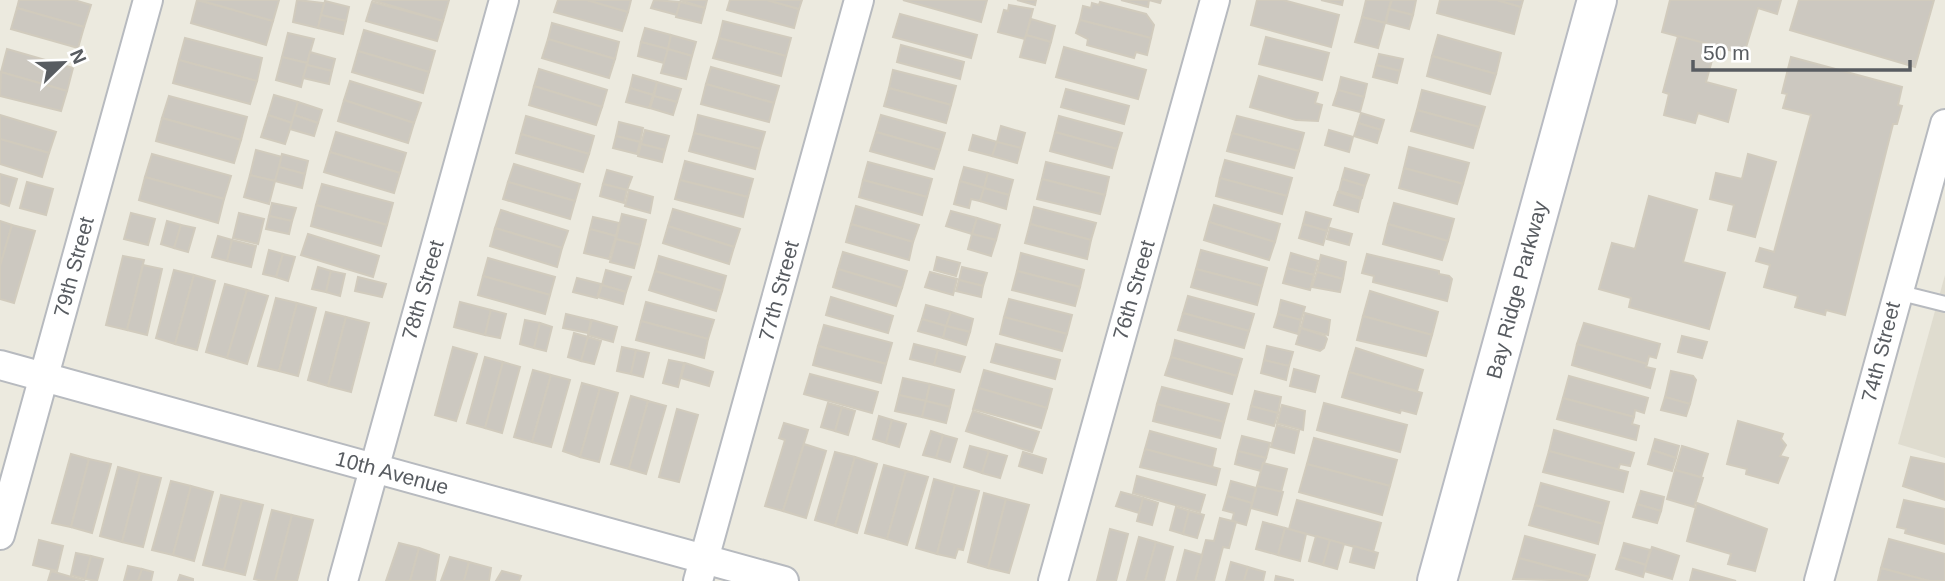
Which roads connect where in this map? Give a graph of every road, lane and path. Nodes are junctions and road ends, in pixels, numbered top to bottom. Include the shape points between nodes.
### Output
1 (148, 0) edge
2 (504, 0) edge
3 (859, 0) edge
4 (1215, 0) edge
5 (1597, 0) edge
6 (1945, 124) edge
7 (1897, 292) junction
8 (1945, 304) edge
9 (0, 365) edge
10 (43, 377) junction
11 (374, 468) junction
12 (0, 535) edge
13 (701, 570) edge
14 (343, 581) edge
15 (785, 581) edge
16 (1053, 581) edge
17 (1437, 581) edge
18 (1819, 581) edge

1 - 10 street, 79th Street
2 - 11 street, 78th Street
3 - 13 street, 77th Street
4 - 16 street, 76th Street
5 - 17 main road, Bay Ridge Parkway
6 - 7 street, 74th Street
7 - 8 lane
7 - 18 street, 74th Street
9 - 10 street, 10th Avenue
10 - 11 street, 10th Avenue
10 - 12 street, 79th Street
11 - 13 street, 10th Avenue
11 - 14 street, 78th Street
13 - 15 street, 10th Avenue

